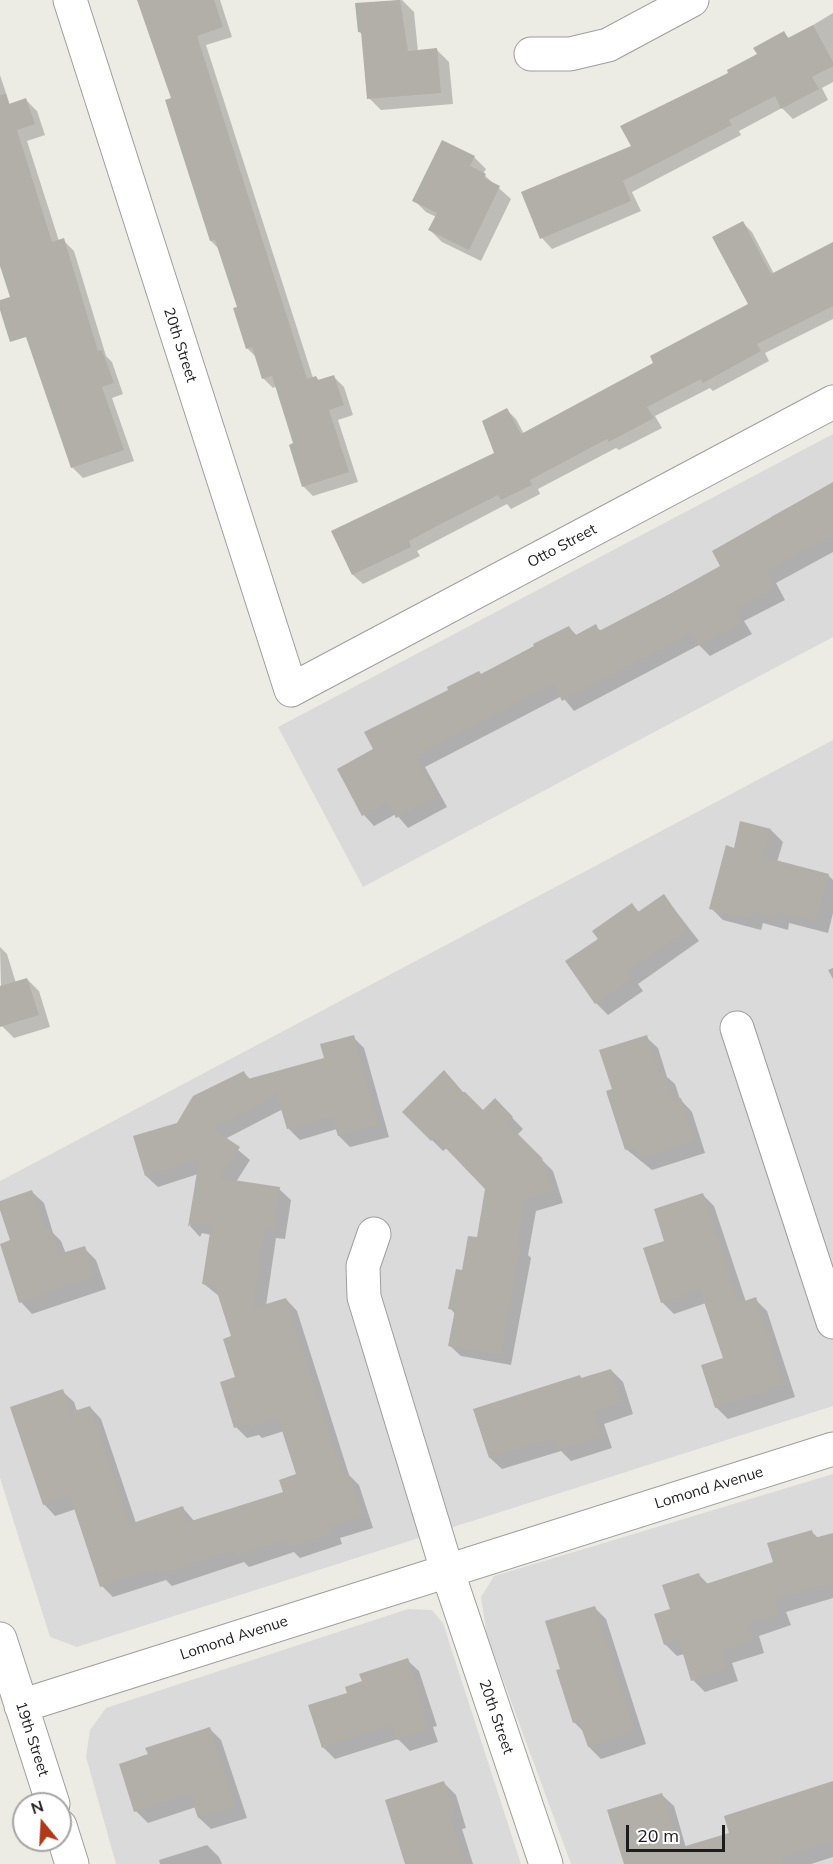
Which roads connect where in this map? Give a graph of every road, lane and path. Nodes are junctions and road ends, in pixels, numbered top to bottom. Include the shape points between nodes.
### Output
1 (70, 0) edge
2 (692, 0) edge
3 (531, 54) dead end
4 (833, 402) edge
5 (291, 690) joint
6 (737, 1028) dead end
7 (374, 1234) dead end
8 (833, 1323) edge
9 (833, 1449) edge
10 (447, 1570) junction
11 (0, 1639) edge
12 (21, 1706) junction
13 (49, 1792) edge
14 (546, 1864) edge

1 - 5 street, 20th Street
2 - 3 street via 608,45 570,54
4 - 5 street, Otto Street
6 - 8 street
7 - 10 street via 363,1266 364,1297
9 - 10 street, Lomond Avenue
10 - 12 street, Lomond Avenue
10 - 14 street, 20th Street
11 - 12 street, 19th Street
12 - 13 street, 19th Street

